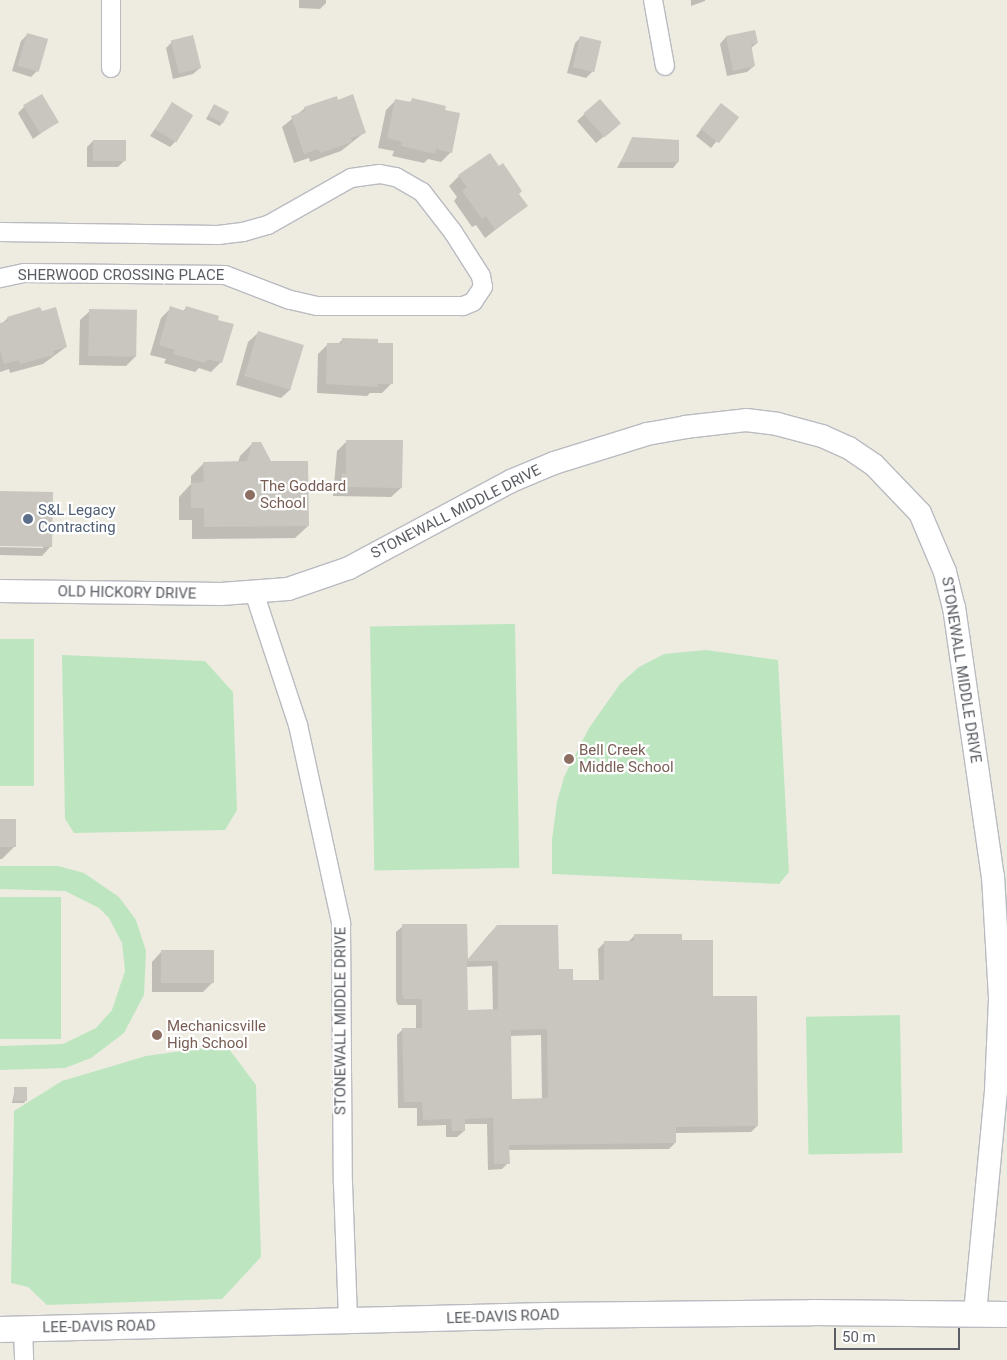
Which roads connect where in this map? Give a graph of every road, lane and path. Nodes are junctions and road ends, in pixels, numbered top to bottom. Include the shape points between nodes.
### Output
1 (111, 0) edge
2 (653, 0) edge
3 (665, 66) dead end
4 (111, 68) dead end
5 (0, 232) edge
6 (0, 278) edge
7 (0, 591) edge
8 (254, 592) junction
9 (975, 1313) junction
10 (1007, 1314) edge
11 (348, 1322) junction
12 (11, 1329) edge
13 (24, 1360) edge

1 - 4 street
2 - 3 street
5 - 6 street, SHERWOOD CROSSING PLACE via 218,236 268,224 352,178 380,174 396,177 422,192 453,232 481,276 483,286 473,302 463,306 317,306 290,300 246,280 211,273 24,272
7 - 8 street, OLD HICKORY DRIVE
8 - 9 street, STONEWALL MIDDLE DRIVE via 288,589 334,574 511,481 554,463 685,426 746,420 803,430 849,448 902,490 920,513 933,539 954,607 998,930 1000,999 996,1090
8 - 11 street, STONEWALL MIDDLE DRIVE via 298,725 341,922
9 - 10 main road, LEE-DAVIS ROAD
9 - 11 main road, LEE-DAVIS ROAD via 554,1315
11 - 12 main road, LEE-DAVIS ROAD
12 - 13 street

